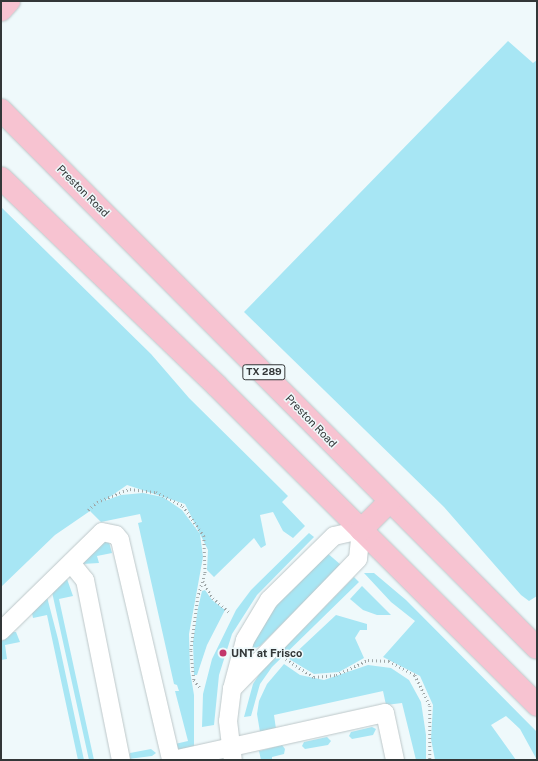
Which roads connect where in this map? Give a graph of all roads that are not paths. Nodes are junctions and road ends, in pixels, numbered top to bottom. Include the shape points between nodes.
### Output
1 (9, 1) edge
2 (1, 10) edge
3 (1, 110) edge
4 (1, 178) edge
5 (390, 501) junction
6 (361, 530) junction
7 (71, 563) junction
8 (1, 631) edge
9 (537, 648) edge
10 (232, 689) junction
11 (537, 705) edge
12 (231, 754) edge
13 (121, 760) edge
14 (172, 760) edge
15 (396, 760) edge

1 - 2 main road
3 - 5 main road, Preston Road / TX 289
4 - 6 main road via 217,386
5 - 6 main road
5 - 9 main road, Preston Road / TX 289
6 - 10 lane via 358,559
6 - 10 lane via 334,536 269,600 245,640
6 - 11 main road
7 - 8 lane
7 - 13 lane via 85,580
7 - 14 lane via 102,532 111,532 120,540
10 - 12 lane via 228,721
12 - 14 lane
12 - 15 lane via 385,713

